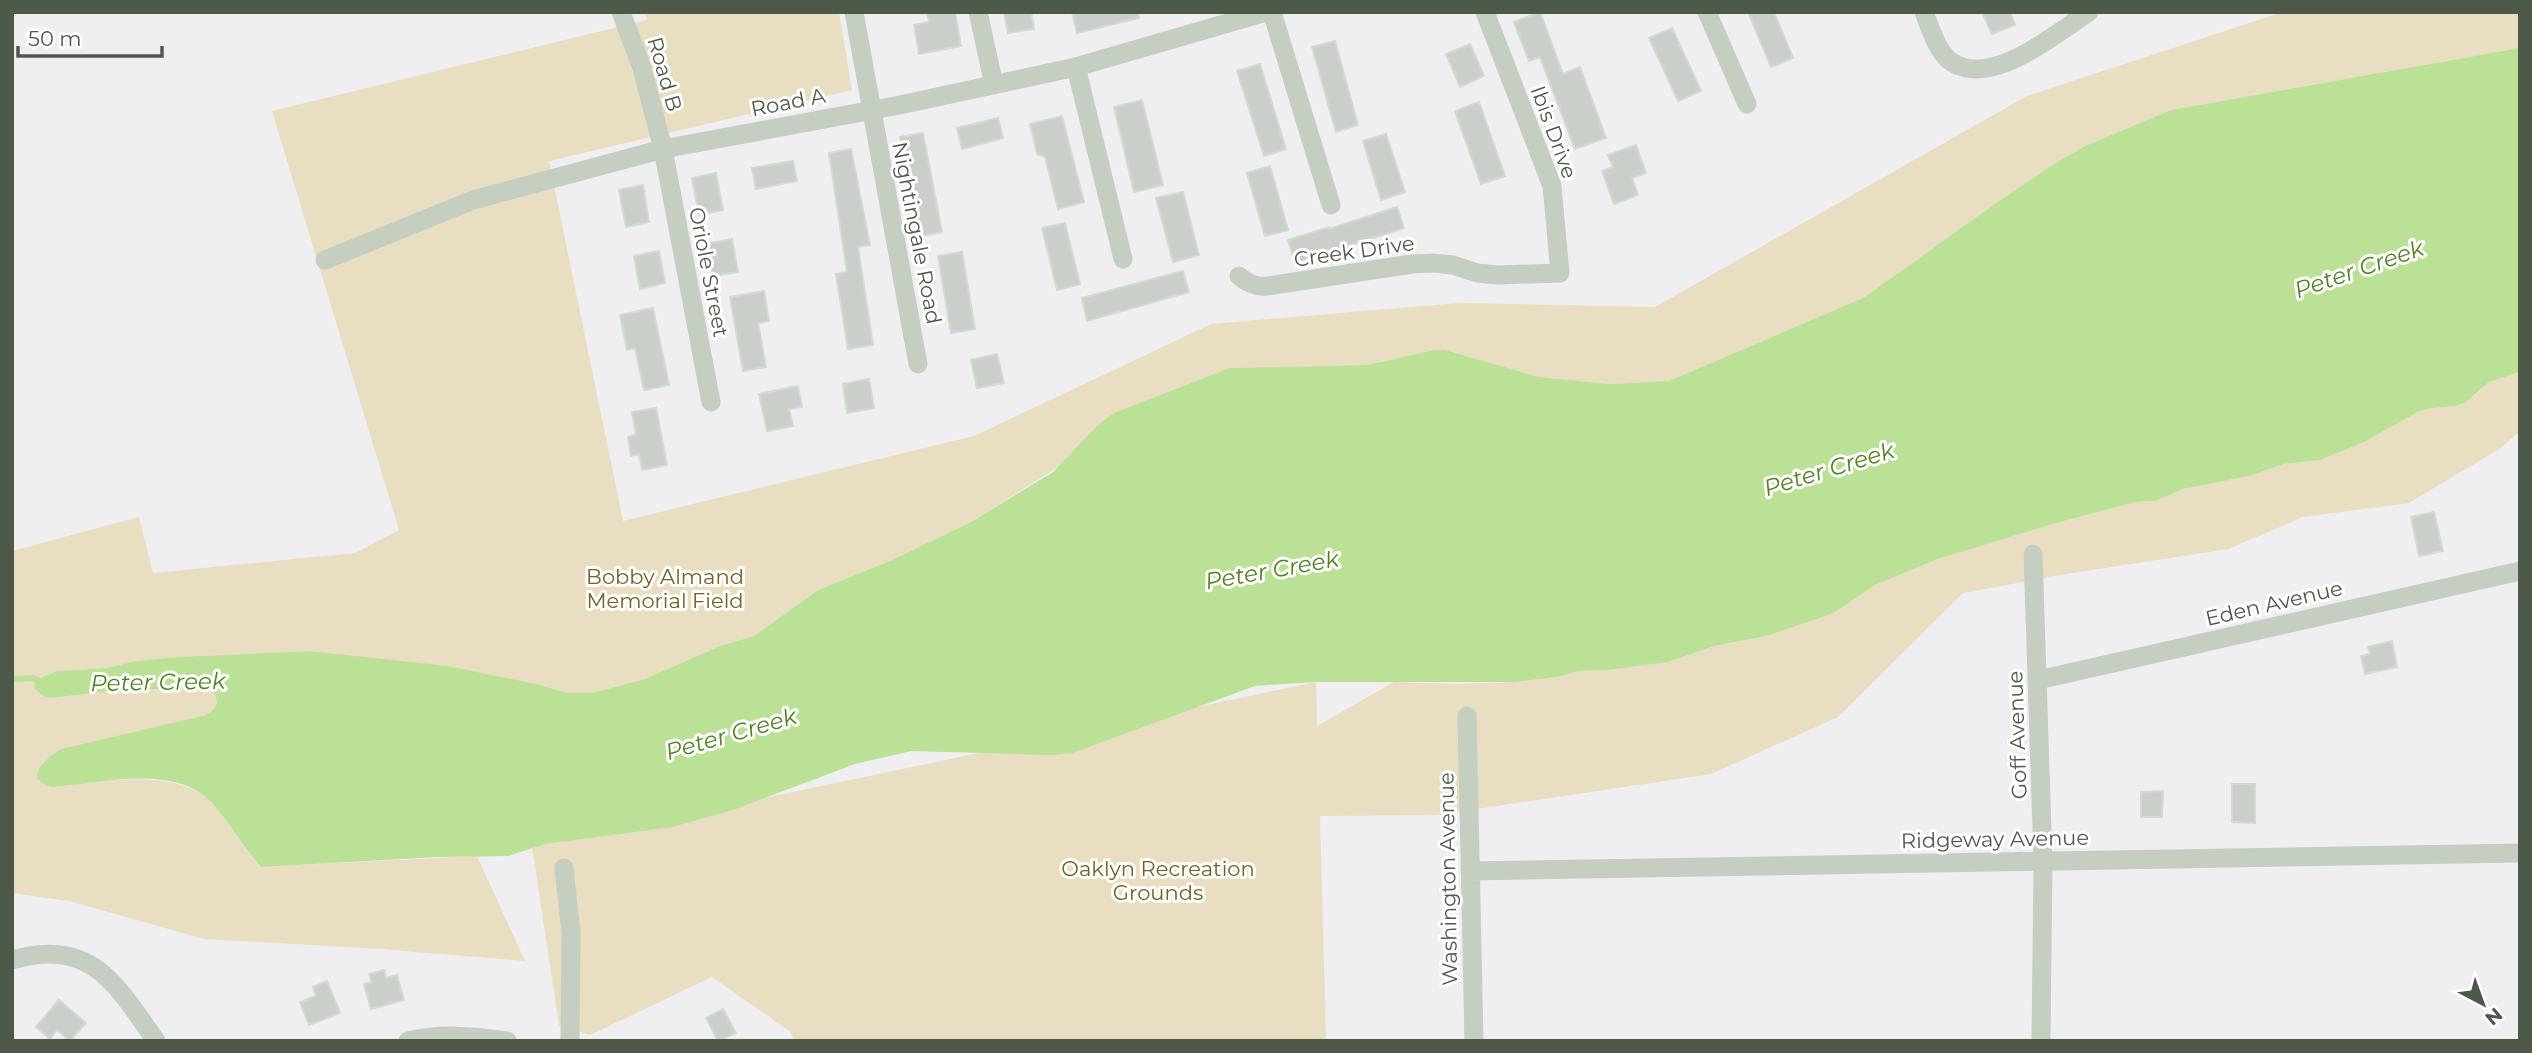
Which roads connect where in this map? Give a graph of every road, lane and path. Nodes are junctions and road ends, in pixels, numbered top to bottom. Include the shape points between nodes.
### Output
1 (621, 12) edge
2 (854, 12) edge
3 (978, 12) edge
4 (1269, 12) edge
5 (1485, 12) edge
6 (1707, 12) edge
7 (2089, 12) edge
8 (1926, 18) edge
9 (1213, 20) edge
10 (1076, 67) junction
11 (994, 85) junction
12 (1747, 104) dead end
13 (871, 110) junction
14 (663, 149) junction
15 (1331, 205) dead end
16 (1123, 259) dead end
17 (325, 260) dead end
18 (1560, 273) joint
19 (1239, 276) dead end
20 (918, 364) dead end
21 (711, 402) dead end
22 (2033, 554) dead end
23 (2520, 570) edge
24 (2038, 680) junction
25 (1467, 716) dead end
26 (2520, 853) edge
27 (2043, 861) junction
28 (564, 868) dead end
29 (1472, 871) junction
30 (12, 960) edge
31 (156, 1041) edge
32 (408, 1041) edge
33 (507, 1041) edge
34 (570, 1041) edge
35 (1475, 1041) edge
36 (2041, 1041) edge

1 - 14 street, Road B via 642,68
2 - 13 street, Nightingale Road
3 - 11 street
4 - 9 street, Road A
4 - 15 street
5 - 18 street, Ibis Drive via 1552,186
6 - 12 street
7 - 8 street via 2021,56 1986,69 1953,63
9 - 10 street, Road A
10 - 11 street, Road A
10 - 16 street
11 - 13 street, Road A
13 - 14 street, Road A
13 - 20 street, Nightingale Road
14 - 17 street, Road A via 473,200
14 - 21 street, Oriole Street
18 - 19 street, Creek Drive via 1498,275 1433,263 1258,287
22 - 24 street, Goff Avenue
23 - 24 street, Eden Avenue
24 - 27 street, Goff Avenue
25 - 29 street, Washington Avenue
26 - 27 street, Ridgeway Avenue
27 - 29 street, Ridgeway Avenue
27 - 36 street, Goff Avenue
28 - 34 street via 571,932
29 - 35 street, Washington Avenue
30 - 31 street via 62,954 83,960 118,987
32 - 33 street via 447,1036

